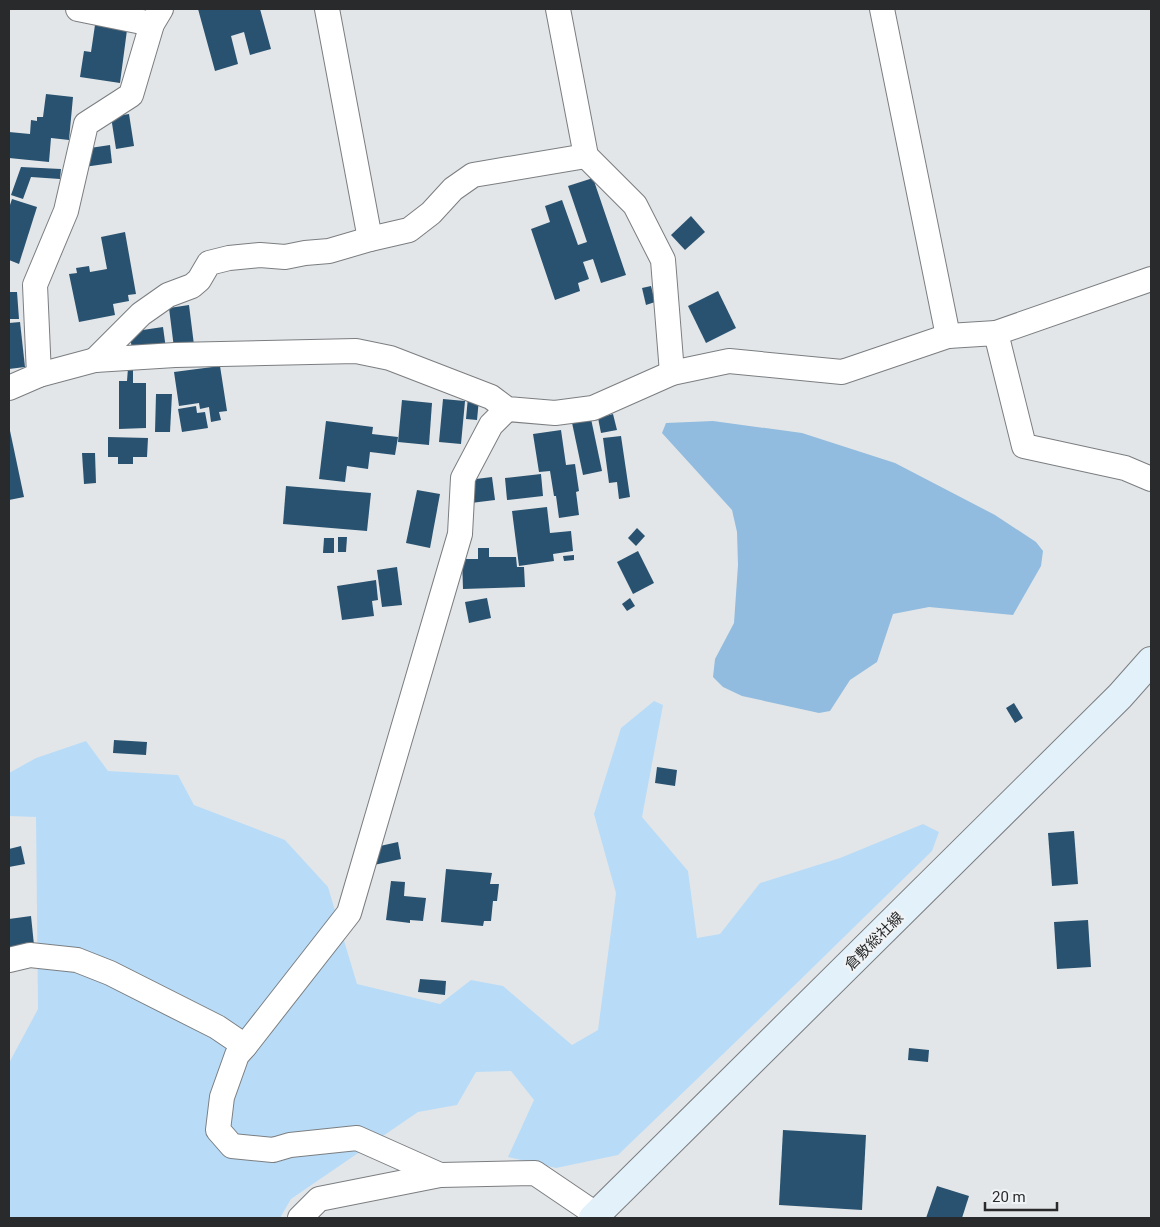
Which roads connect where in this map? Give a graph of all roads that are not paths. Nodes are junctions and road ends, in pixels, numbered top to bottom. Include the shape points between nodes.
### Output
1 (78, 9) edge
2 (327, 9) edge
3 (558, 9) edge
4 (882, 9) edge
5 (156, 16) edge
6 (586, 156) junction
7 (370, 239) junction
8 (1151, 279) edge
9 (996, 333) junction
10 (948, 336) junction
11 (95, 360) junction
12 (672, 373) junction
13 (39, 375) junction
14 (9, 388) edge
15 (507, 409) junction
16 (1151, 479) edge
17 (1151, 660) edge
18 (9, 960) edge
19 (245, 1046) junction
20 (440, 1174) junction
21 (595, 1216) edge
22 (300, 1218) edge

1 - 5 street
2 - 7 street
3 - 6 street
4 - 10 street
5 - 13 street via 131,95 86,124 66,211 35,285
6 - 7 street via 473,175 409,230
6 - 12 street via 634,206 663,260
7 - 11 street via 329,251 286,257 260,255 209,263 199,280 168,295 141,314
8 - 9 street
9 - 10 street
9 - 16 street via 1024,446 1125,468
10 - 12 street via 842,372 729,361
11 - 13 street
11 - 15 street via 356,350 390,358 491,397
12 - 15 street via 592,408 555,412
13 - 14 street
15 - 19 street via 491,425 463,478 460,534 349,913
17 - 21 main road, 倉敷総社線 via 1120,696
18 - 19 street via 30,955 77,960 110,972 217,1027
19 - 20 street via 237,1054 222,1097 218,1130 232,1146 273,1150 290,1145 356,1138
20 - 21 street via 535,1173
20 - 22 street via 319,1200

